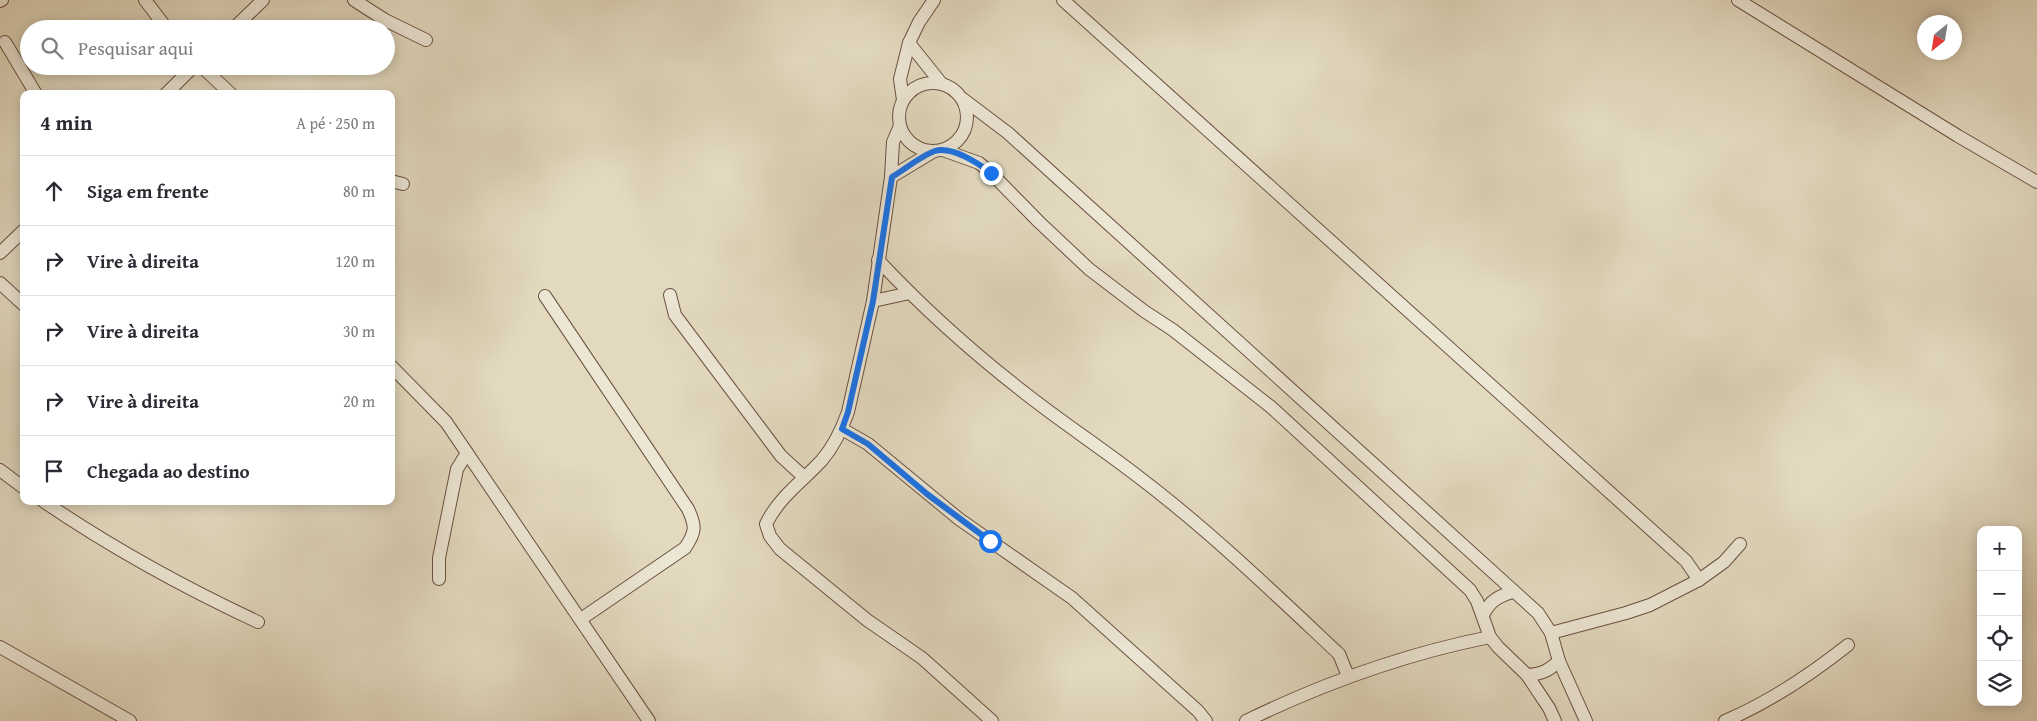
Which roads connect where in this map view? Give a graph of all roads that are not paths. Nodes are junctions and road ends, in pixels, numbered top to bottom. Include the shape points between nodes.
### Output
1 (145, 0) edge
2 (263, 0) edge
3 (354, 0) edge
4 (934, 0) edge
5 (1063, 0) edge
6 (1738, 0) edge
7 (160, 20) edge
8 (242, 20) edge
9 (384, 20) edge
10 (395, 25) edge
11 (426, 40) dead end
12 (5, 42) dead end
13 (909, 43) junction
14 (20, 67) edge
15 (25, 75) edge
16 (185, 75) edge
17 (211, 75) edge
18 (941, 83) junction
19 (34, 90) edge
20 (170, 90) edge
21 (227, 90) edge
22 (963, 99) junction
23 (903, 100) junction
24 (900, 126) junction
25 (938, 151) junction
26 (892, 177) junction
27 (2037, 182) edge
28 (20, 234) edge
29 (0, 253) edge
30 (878, 260) junction
31 (0, 283) edge
32 (910, 293) junction
33 (670, 295) dead end
34 (545, 296) dead end
35 (20, 301) edge
36 (873, 301) junction
37 (395, 369) edge
38 (842, 429) junction
39 (467, 453) junction
40 (0, 470) edge
41 (804, 477) junction
42 (20, 485) edge
43 (50, 505) edge
44 (1740, 544) dead end
45 (439, 579) dead end
46 (1699, 580) junction
47 (1512, 592) junction
48 (1483, 614) junction
49 (580, 620) junction
50 (258, 622) dead end
51 (1551, 633) junction
52 (1490, 636) junction
53 (1848, 645) dead end
54 (0, 647) edge
55 (1559, 661) junction
56 (1527, 675) junction
57 (1348, 676) junction
58 (130, 721) edge
59 (650, 721) edge
60 (992, 721) edge
61 (1206, 721) edge
62 (1246, 721) edge
63 (1555, 721) edge
64 (1586, 721) edge
65 (1724, 721) edge

1 - 7 street
2 - 8 street
3 - 9 street
4 - 13 street
5 - 46 street via 1686,561
6 - 27 street
10 - 11 street
12 - 14 street
13 - 18 street
13 - 23 street via 900,79
15 - 19 street
16 - 20 street
17 - 21 street
18 - 22 street
18 - 23 street via 923,84
22 - 25 street via 967,125 958,141
22 - 47 street via 1008,132
23 - 24 street via 899,108
24 - 25 street via 903,135 916,147
24 - 26 street via 893,142
25 - 26 street
25 - 48 street via 962,155 985,168 1089,268 1272,407 1470,590
26 - 30 street
28 - 29 street
30 - 32 street
30 - 36 street
31 - 35 street
32 - 36 street
32 - 57 street via 1023,392 1141,478 1225,547 1339,654
33 - 41 street via 675,314 781,456
34 - 49 street via 694,522 693,536 685,548
36 - 38 street
37 - 39 street via 446,422
38 - 41 street via 822,459
38 - 61 street via 868,444 959,519 1072,598
39 - 45 street via 457,469 439,558
39 - 49 street
40 - 42 street
41 - 60 street via 771,513 766,524 780,549 839,599 922,658
43 - 50 street via 163,575
44 - 46 street via 1724,562
46 - 51 street via 1650,605
47 - 48 street via 1498,596
47 - 51 street via 1538,614
48 - 52 street
49 - 59 street
51 - 55 street
52 - 56 street
52 - 57 street
53 - 65 street via 1794,685
54 - 58 street
55 - 56 street via 1542,674
55 - 64 street
56 - 63 street
57 - 62 street

